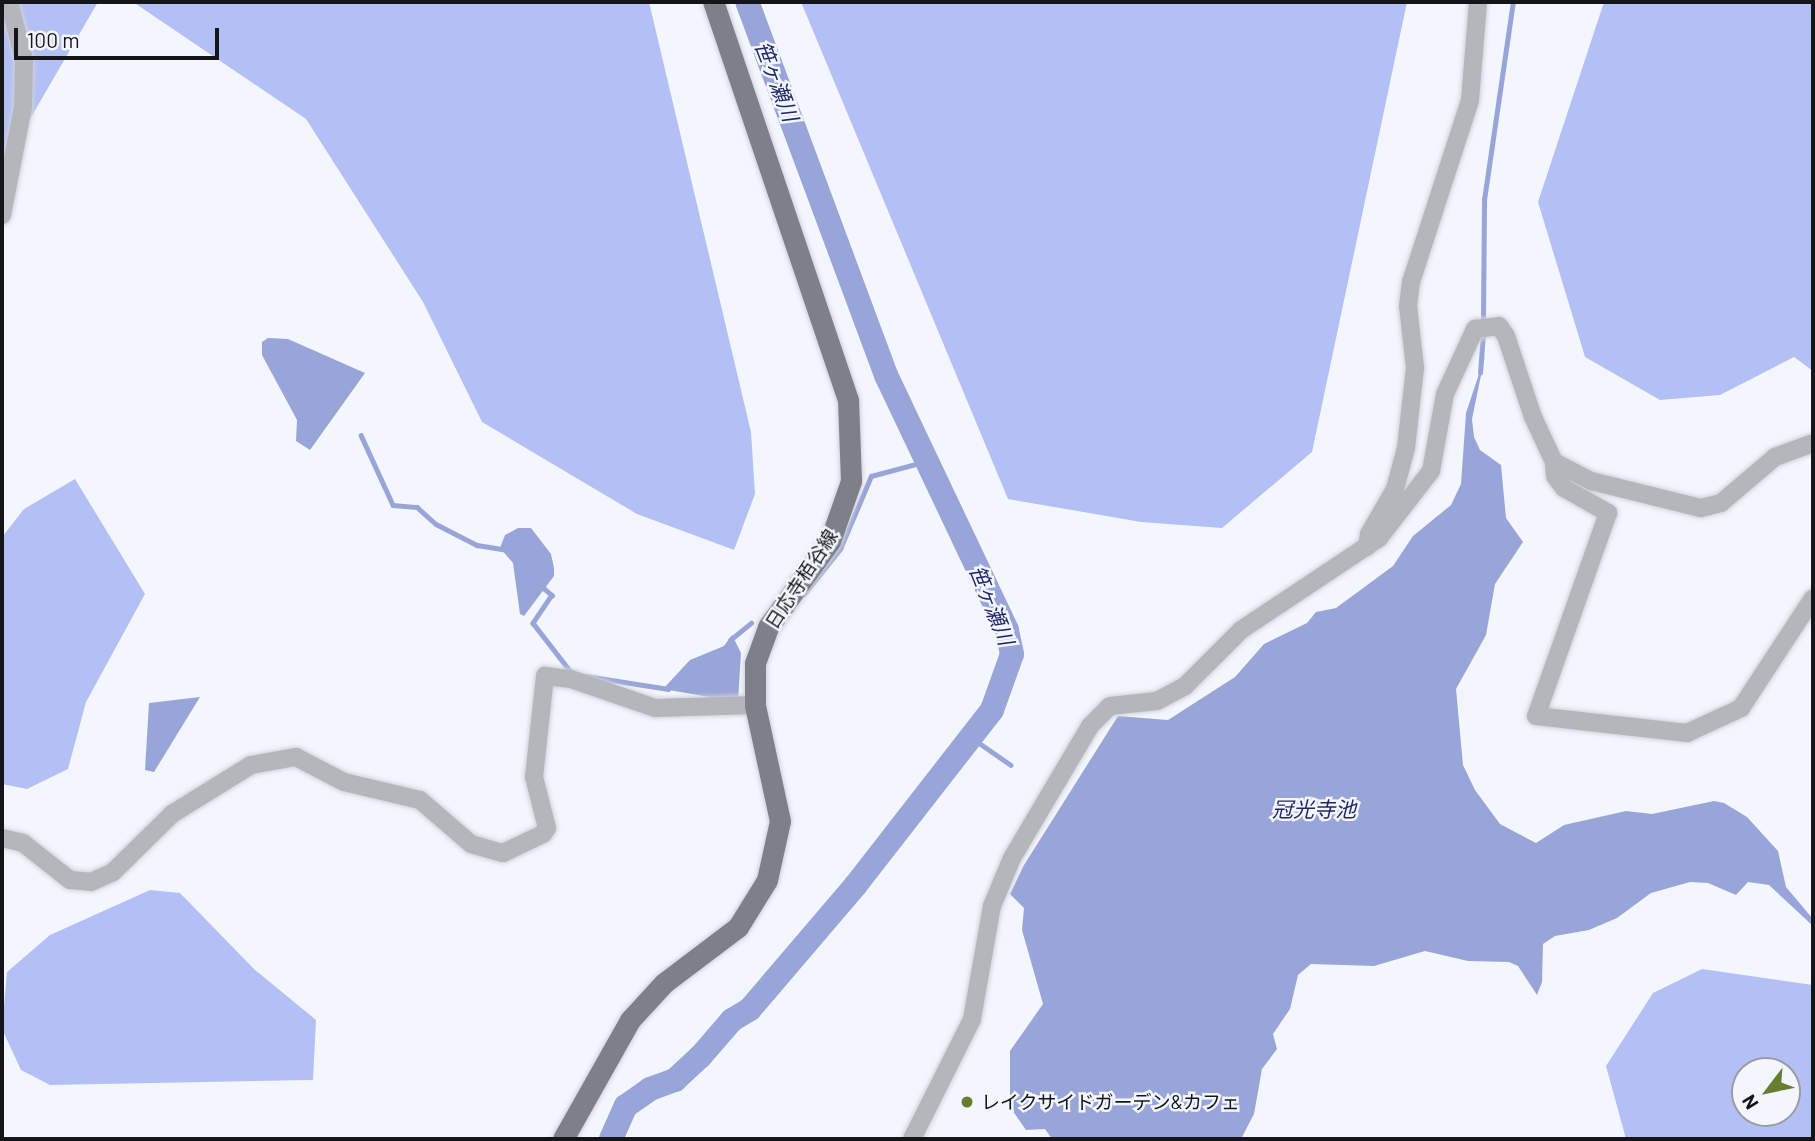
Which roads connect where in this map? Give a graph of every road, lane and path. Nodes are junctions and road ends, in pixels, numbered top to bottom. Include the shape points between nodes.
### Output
1 (9, 2) edge
2 (713, 2) edge
3 (1478, 2) edge
4 (2, 215) edge
5 (1813, 443) edge
6 (1554, 462) junction
7 (1367, 547) junction
8 (1813, 597) edge
9 (755, 705) junction
10 (2, 838) edge
11 (563, 1139) edge
12 (912, 1139) edge

1 - 4 street via 24,59 23,107
2 - 9 main road, 日応寺栢谷線 via 848,400 851,441 851,481 842,512 830,541 768,627 755,663
3 - 7 street via 1470,100 1411,282 1408,306 1415,368 1406,448 1395,489 1369,534
5 - 6 street via 1775,457 1721,503 1701,508 1591,481
6 - 7 street via 1533,417 1506,336 1499,326 1475,329 1445,394 1431,471 1411,502
6 - 8 street via 1555,476 1564,488 1601,507 1609,521 1536,716 1687,733 1741,708
7 - 12 street via 1234,635 1185,686 1157,701 1110,706 1090,726 1012,858 992,906 972,1019
9 - 10 street via 655,708 571,679 545,676 534,777 547,828 503,853 471,844 420,800 344,782 296,757 251,765 172,814 113,872 91,882 70,880 23,843
9 - 11 main road, 日応寺栢谷線 via 780,821 767,880 738,927 664,983 630,1020

